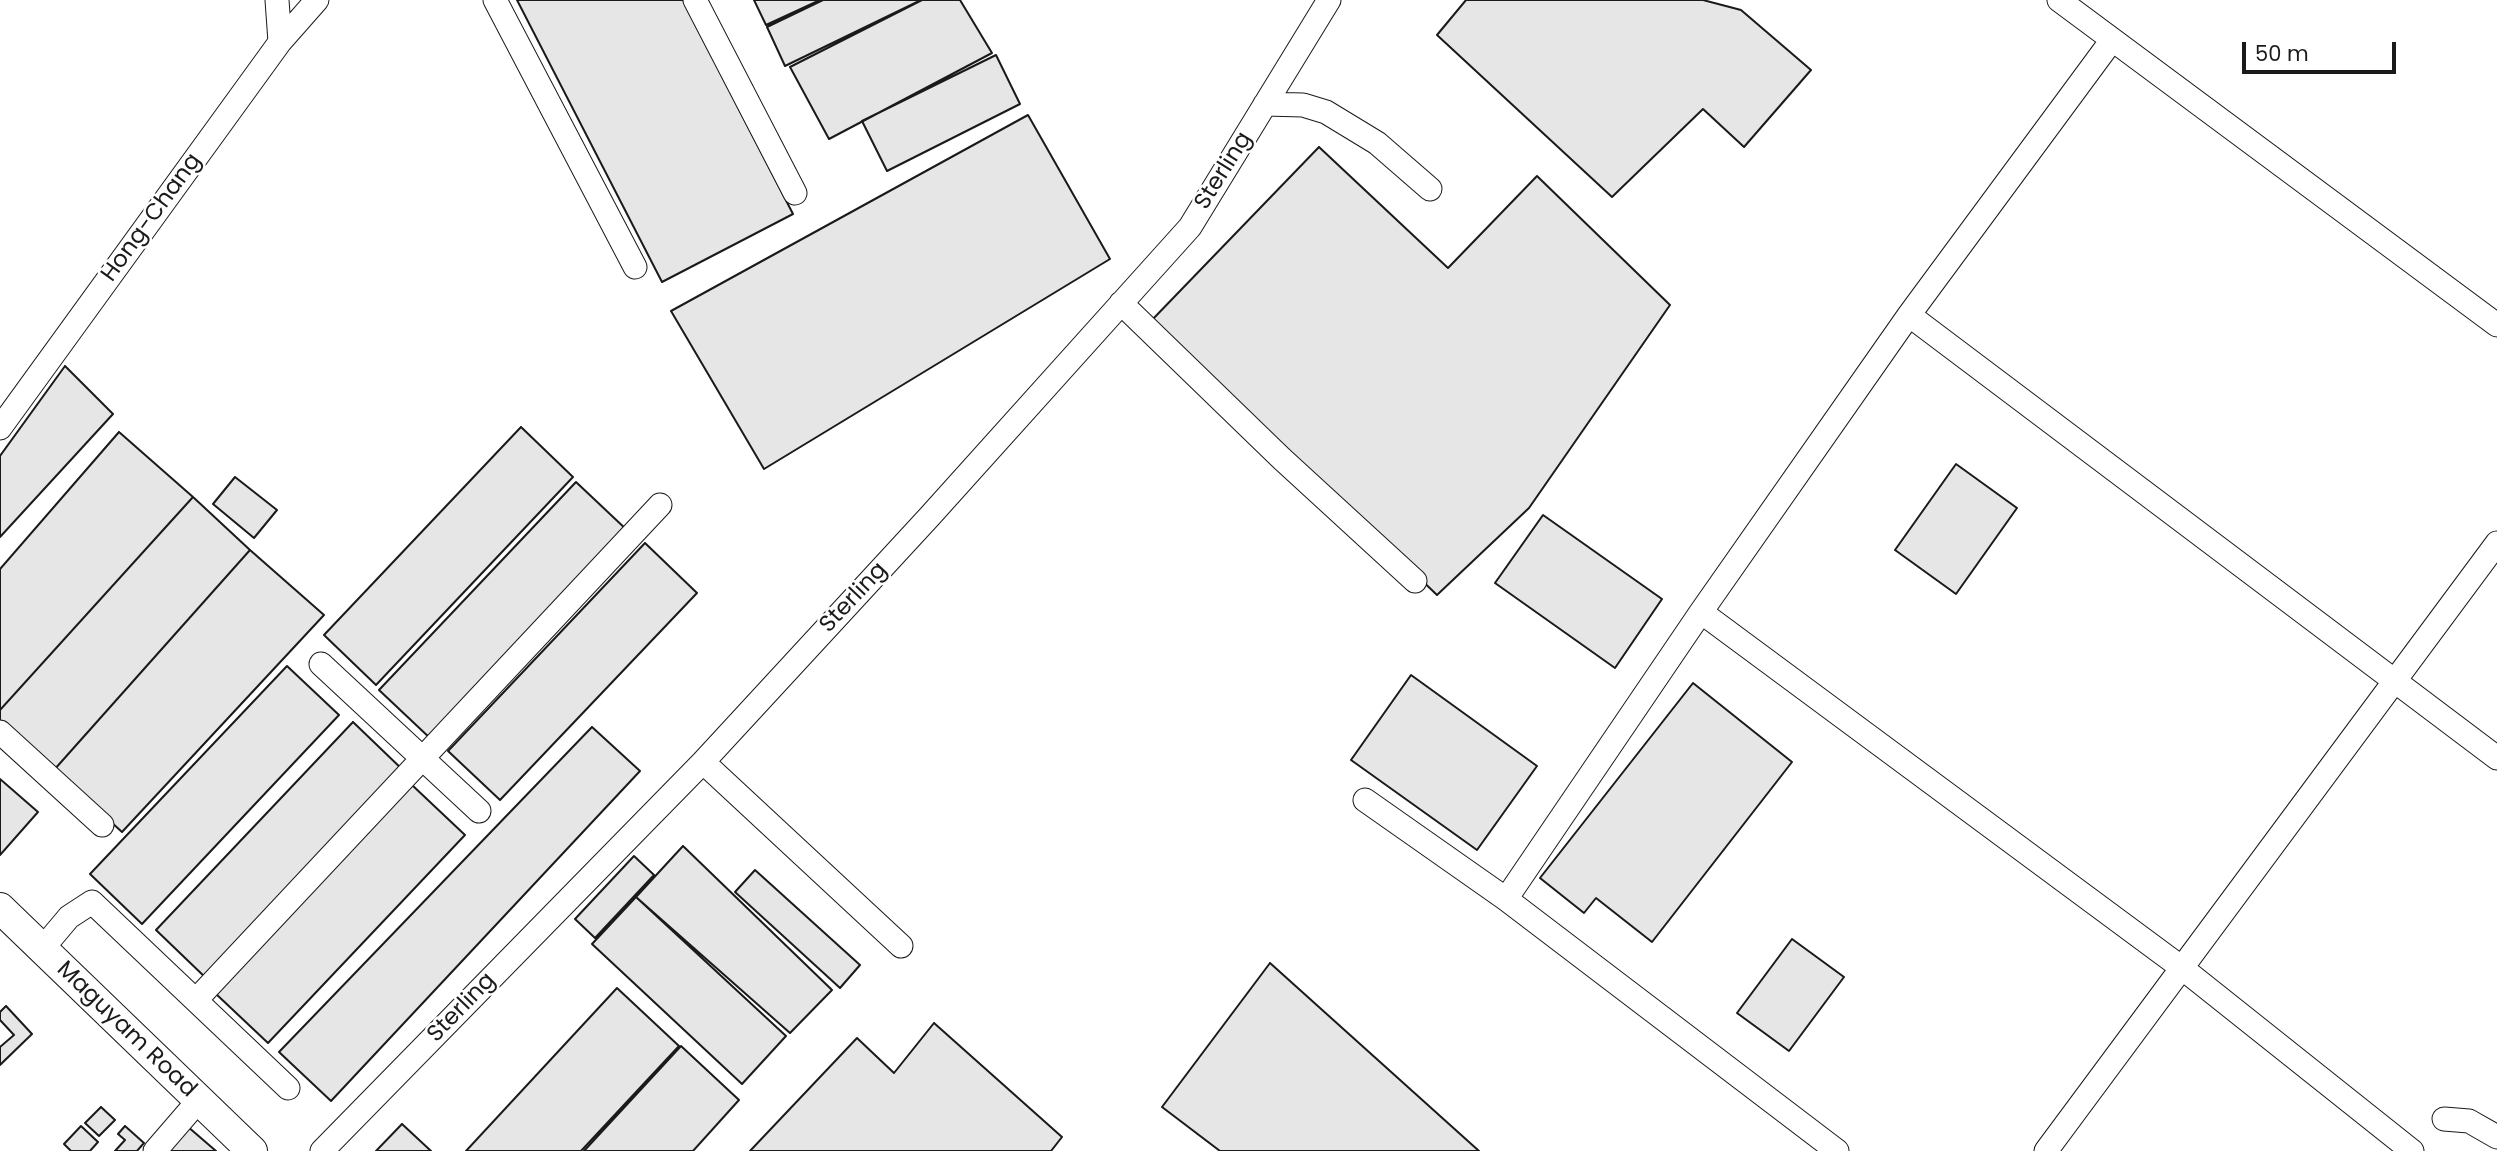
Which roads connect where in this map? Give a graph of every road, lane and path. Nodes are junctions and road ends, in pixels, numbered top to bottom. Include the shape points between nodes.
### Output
1 (277, 0) edge
2 (317, 0) edge
3 (495, 0) edge
4 (695, 0) edge
5 (1329, 0) edge
6 (2059, 0) edge
7 (2112, 40) junction
8 (280, 42) junction
9 (1265, 104) junction
10 (1430, 189) dead end
11 (795, 193) dead end
12 (635, 267) dead end
13 (1121, 303) junction
14 (1909, 316) junction
15 (2497, 325) edge
16 (0, 428) edge
17 (660, 505) dead end
18 (2497, 544) edge
19 (1415, 581) dead end
20 (1701, 612) junction
21 (321, 664) dead end
22 (2395, 680) junction
23 (0, 732) edge
24 (2497, 758) edge
25 (423, 759) junction
26 (703, 762) junction
27 (1365, 800) dead end
28 (479, 811) dead end
29 (102, 825) dead end
30 (1507, 899) junction
31 (0, 908) edge
32 (901, 946) dead end
33 (42, 949) junction
34 (2182, 968) junction
35 (196, 1000) junction
36 (288, 1088) dead end
37 (199, 1100) junction
38 (2444, 1119) dead end
39 (2497, 1137) edge
40 (155, 1151) edge
41 (252, 1151) edge
42 (322, 1151) edge
43 (1837, 1151) edge
44 (2046, 1151) edge
45 (2412, 1151) edge

1 - 8 street
2 - 8 street, Hong-Chang
3 - 12 street
4 - 11 street
5 - 9 street, Sterling
6 - 7 street
7 - 14 street
7 - 15 street
8 - 16 street, Hong-Chang
9 - 10 street via 1303,105 1326,112 1377,143
9 - 13 street, Sterling via 1190,227
13 - 19 street
13 - 26 street, Sterling
14 - 20 street
14 - 22 street
17 - 25 street
18 - 22 street
20 - 30 street
20 - 34 street
21 - 25 street
22 - 24 street
22 - 34 street
23 - 29 street
25 - 28 street
25 - 35 street
26 - 32 street
26 - 42 street, Sterling
27 - 30 street
30 - 43 street
31 - 33 main road, Maguyam Road
33 - 35 street via 69,917 92,902
33 - 37 main road, Maguyam Road
34 - 44 street
34 - 45 street
35 - 36 street
37 - 40 street
37 - 41 main road, Maguyam Road
38 - 39 street via 2469,1121

